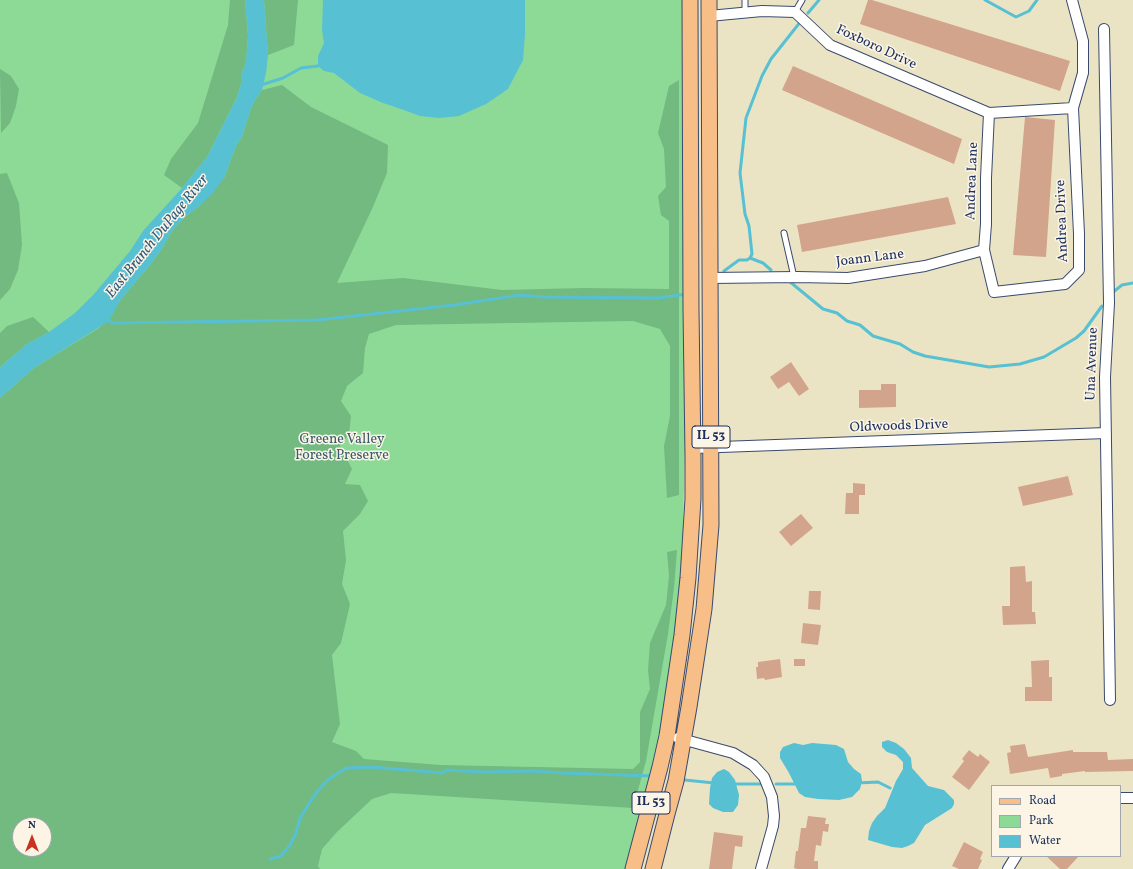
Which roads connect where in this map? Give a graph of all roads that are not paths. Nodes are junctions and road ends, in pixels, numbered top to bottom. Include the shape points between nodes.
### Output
1 (690, 0) edge
2 (709, 0) edge
3 (745, 0) edge
4 (802, 0) edge
5 (1072, 0) edge
6 (745, 12) junction
7 (795, 12) junction
8 (709, 16) junction
9 (1104, 29) dead end
10 (1073, 108) junction
11 (989, 113) junction
12 (784, 233) dead end
13 (984, 250) junction
14 (794, 277) junction
15 (710, 278) junction
16 (1106, 433) junction
17 (711, 447) junction
18 (693, 448) junction
19 (1110, 700) dead end
20 (666, 736) junction
21 (684, 740) junction
22 (1121, 798) edge
23 (1133, 798) edge
24 (1015, 857) edge
25 (633, 869) edge
26 (653, 869) edge
27 (761, 869) edge
28 (1008, 869) edge

1 - 18 main road, IL 53
2 - 8 main road, IL 53
3 - 6 lane
4 - 7 lane
5 - 10 street via 1083,41 1083,73
6 - 7 street
6 - 8 street
7 - 11 street, Foxboro Drive via 830,45
8 - 15 main road, IL 53
9 - 16 street, Una Avenue via 1109,303 1105,377
10 - 11 street
10 - 13 street, Andrea Drive via 1079,270 1065,284 994,292
11 - 13 street, Andrea Lane
12 - 14 lane
13 - 14 street, Joann Lane via 925,266 848,278
14 - 15 street, Joann Lane
15 - 17 main road, IL 53
16 - 17 street, Oldwoods Drive
16 - 19 street, Una Avenue
17 - 18 street, Oldwoods Drive
17 - 21 main road, IL 53 via 711,525 704,609
18 - 20 main road, IL 53 via 688,578
20 - 21 street
20 - 25 main road, IL 53
21 - 26 main road, IL 53
21 - 27 street via 733,753 753,765 764,777 772,797 774,816
22 - 23 street
24 - 28 street

